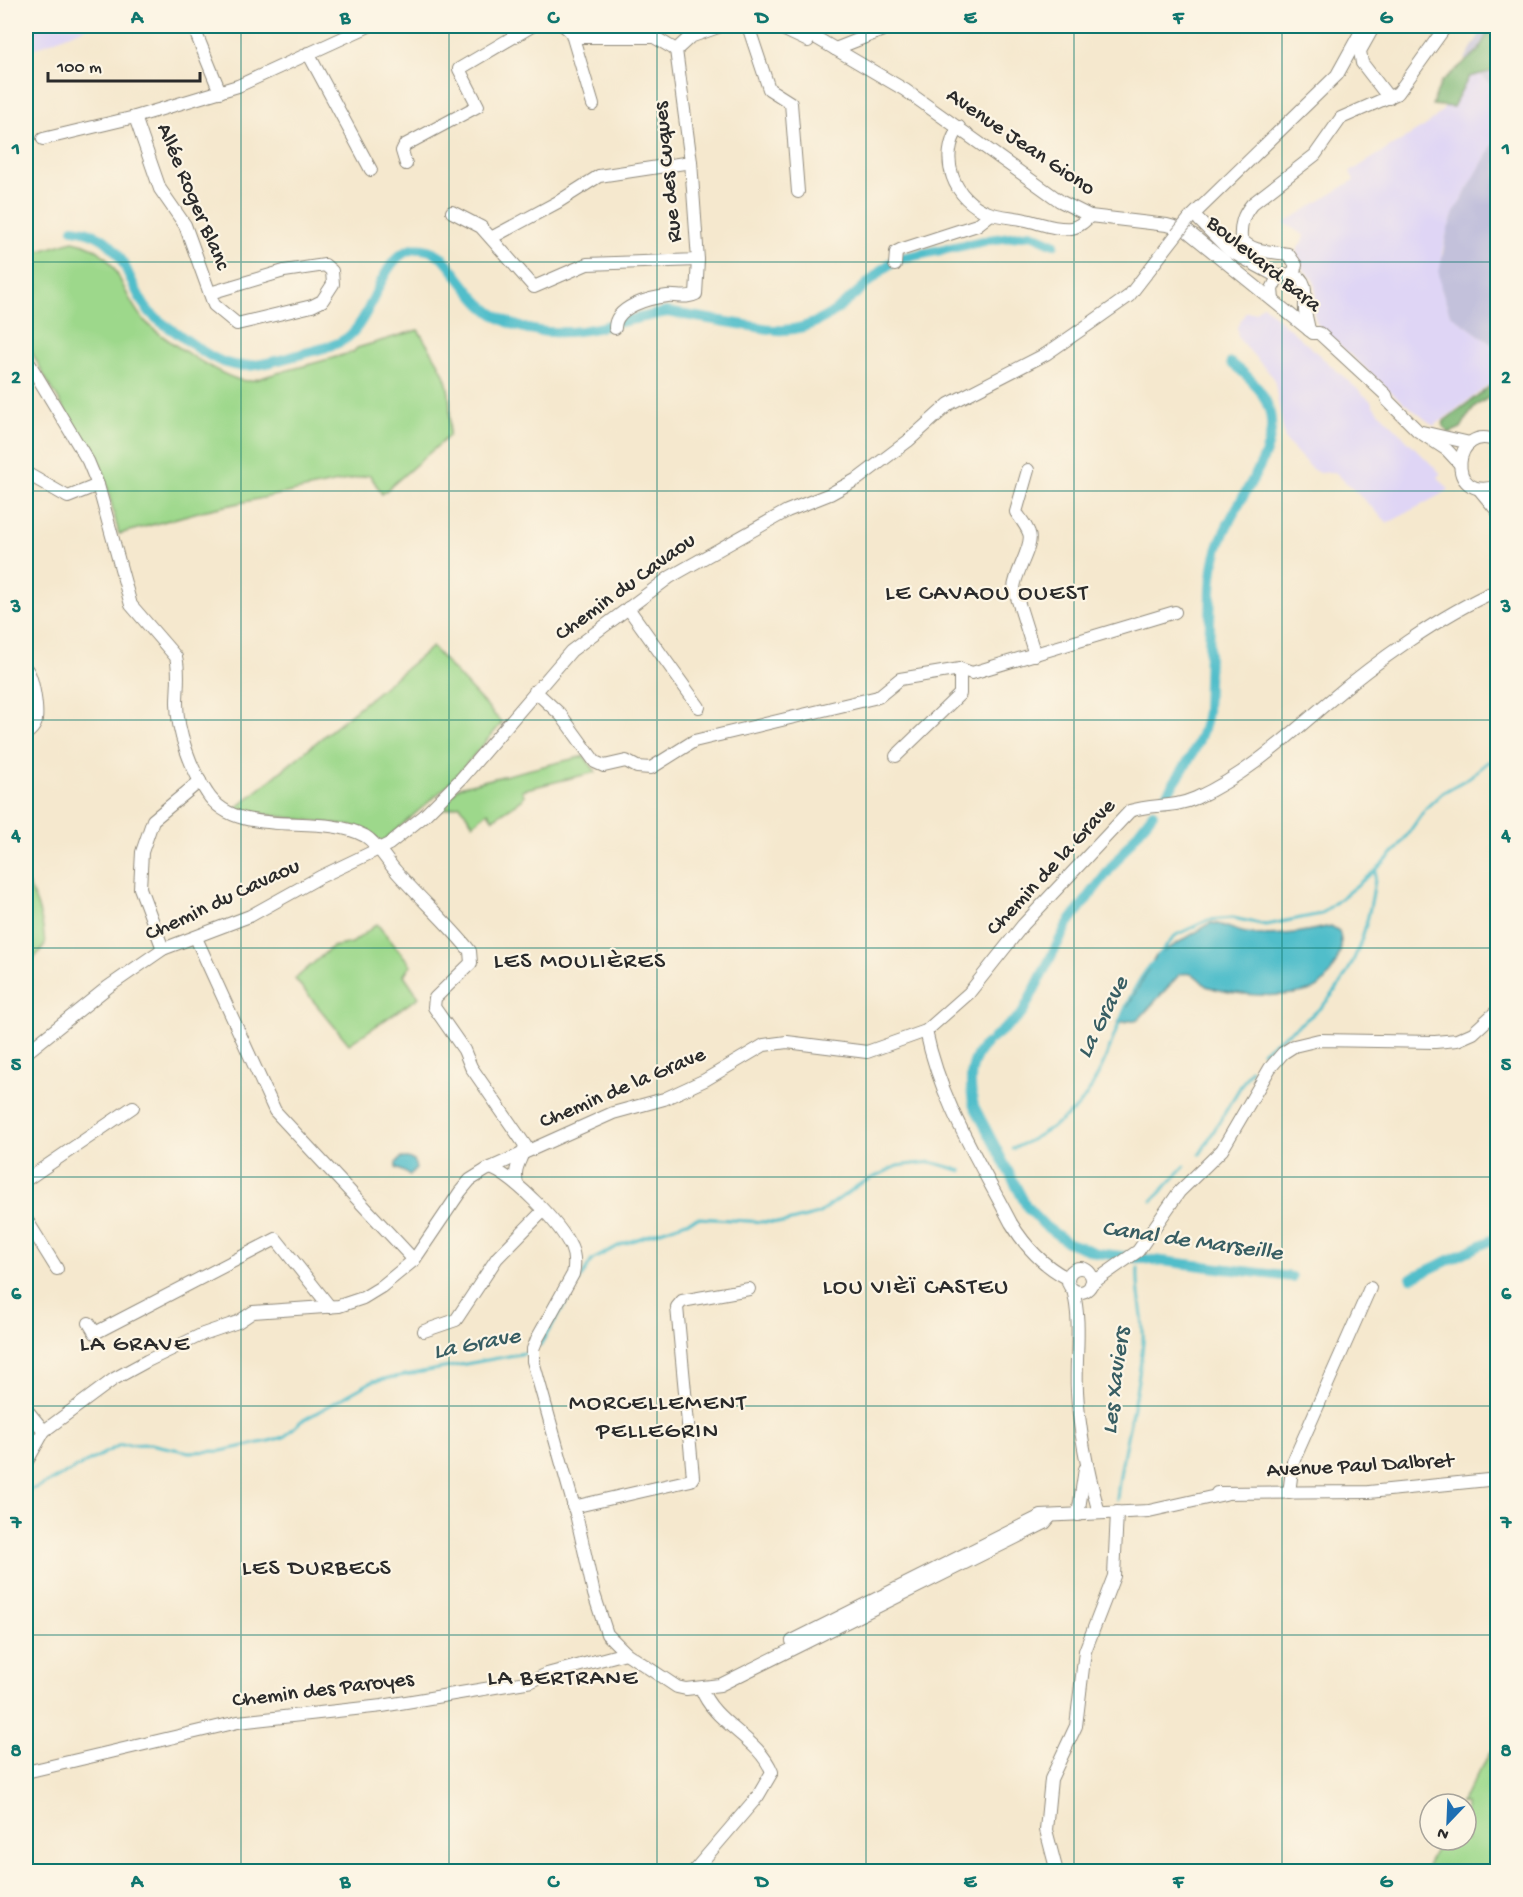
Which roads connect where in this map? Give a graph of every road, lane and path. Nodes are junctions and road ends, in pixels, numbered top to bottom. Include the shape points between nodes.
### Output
1 (193, 26) edge
2 (368, 26) edge
3 (532, 26) edge
4 (721, 26) edge
5 (748, 26) edge
6 (776, 26) edge
7 (796, 26) edge
8 (893, 26) edge
9 (1364, 26) edge
10 (1374, 26) edge
11 (1446, 26) edge
12 (568, 28) edge
13 (835, 49) junction
14 (676, 50) junction
15 (308, 53) junction
16 (874, 72) junction
17 (220, 92) junction
18 (1389, 98) junction
19 (594, 105) dead end
20 (135, 117) junction
21 (959, 127) junction
22 (43, 139) dead end
23 (691, 162) junction
24 (406, 164) dead end
25 (371, 170) dead end
26 (798, 192) dead end
27 (452, 212) dead end
28 (991, 214) junction
29 (1090, 216) junction
30 (1187, 225) junction
31 (491, 238) junction
32 (698, 260) junction
33 (895, 261) dead end
34 (1293, 273) junction
35 (1278, 277) junction
36 (210, 293) junction
37 (1273, 300) junction
38 (615, 324) dead end
39 (1311, 331) junction
40 (26, 358) edge
41 (1418, 431) junction
42 (1497, 442) edge
43 (1470, 443) junction
44 (1459, 463) junction
45 (1028, 470) dead end
46 (26, 472) edge
47 (98, 485) junction
48 (1497, 486) edge
49 (1479, 489) junction
50 (1497, 512) edge
51 (1497, 590) edge
52 (628, 608) junction
53 (1175, 612) dead end
54 (1035, 655) junction
55 (26, 669) edge
56 (960, 669) junction
57 (535, 691) junction
58 (699, 707) dead end
59 (26, 734) edge
60 (896, 756) dead end
61 (200, 781) junction
62 (378, 850) junction
63 (196, 938) junction
64 (163, 949) junction
65 (1497, 1010) edge
66 (926, 1031) junction
67 (26, 1053) edge
68 (134, 1107) dead end
69 (523, 1155) junction
70 (491, 1168) junction
71 (26, 1180) edge
72 (517, 1184) junction
73 (543, 1211) junction
74 (26, 1219) edge
75 (414, 1260) junction
76 (57, 1269) dead end
77 (1069, 1274) junction
78 (1085, 1284) junction
79 (1370, 1288) dead end
80 (749, 1289) dead end
81 (330, 1306) junction
82 (89, 1323) dead end
83 (423, 1331) dead end
84 (26, 1409) edge
85 (44, 1431) junction
86 (26, 1463) edge
87 (1086, 1465) junction
88 (1497, 1479) edge
89 (1289, 1493) junction
90 (573, 1507) junction
91 (1118, 1512) junction
92 (1099, 1513) junction
93 (1078, 1515) junction
94 (626, 1653) junction
95 (705, 1687) junction
96 (26, 1772) edge
97 (693, 1872) edge
98 (1057, 1872) edge

1 - 17 street
2 - 15 street
3 - 24 street via 459,69 478,105 405,146 402,151
4 - 14 street via 690,37
5 - 26 street via 770,89 791,104
6 - 16 street, Avenue Jean Giono
7 - 13 street, Avenue Jean Giono
8 - 13 street
9 - 30 street, Chemin du Cavaou via 1337,75
10 - 18 street via 1359,51 1362,63
11 - 18 street via 1398,93
12 - 14 street via 578,38 654,37
12 - 19 street
13 - 16 street, Avenue Jean Giono
14 - 23 street, Rue des Cuques
15 - 17 street
15 - 25 street
16 - 21 street, Avenue Jean Giono
17 - 20 street
18 - 34 street via 1341,118 1315,155 1245,212 1241,239 1256,250 1288,254 1296,265
20 - 22 street
20 - 36 street, Allée Roger Blanc via 160,189 185,225
21 - 28 street via 950,144 951,176 965,198
21 - 29 street, Avenue Jean Giono via 1060,201
23 - 31 street via 599,176
23 - 32 street, Rue des Cuques
27 - 31 street, Rue des Cuques via 481,227
28 - 29 street via 1073,228
28 - 33 street via 976,225 900,250
29 - 30 street, Avenue Jean Giono
30 - 35 street
30 - 37 street, Boulevard Bara
30 - 52 street, Chemin du Cavaou via 1129,297 1046,354 949,404 859,478 722,546
31 - 32 street, Rue des Cuques via 534,287 587,264
32 - 38 street via 696,294 636,304
34 - 35 street
34 - 39 street via 1300,277 1307,292 1305,310
35 - 37 street via 1272,289
36 - 36 street, Allée Roger Blanc via 214,305 237,324 243,324 322,301 333,284 332,271 326,264
37 - 39 street, Boulevard Bara
39 - 41 street, Boulevard Bara via 1319,333 1386,395
40 - 47 street via 88,461
41 - 43 street
41 - 44 street, Boulevard Bara via 1448,450
42 - 43 street via 1486,439
43 - 44 street
44 - 49 street, Boulevard Bara via 1463,477
45 - 54 street via 1016,512 1030,534 1030,541 1014,588
46 - 47 street via 68,497
47 - 61 street via 131,605 176,657 182,732
48 - 49 street
49 - 50 street
51 - 66 street, Chemin de la Grave via 1445,617 1328,702 1267,754 1196,799 1130,811 1023,925 969,993
52 - 57 street, Chemin du Cavaou via 571,651
52 - 58 street
53 - 54 street
54 - 56 street via 972,673
55 - 59 street via 31,675 36,720 34,728
56 - 57 street via 900,679 878,697 694,741 651,768 626,761 603,766 595,762 561,715
56 - 60 street via 960,694
57 - 62 street, Chemin du Cavaou via 461,779 424,816
61 - 62 street via 222,810 238,818 343,829 368,838
61 - 64 street via 153,820 142,852 140,888
62 - 63 street, Chemin du Cavaou via 250,916
62 - 69 street via 453,928 473,956 471,963 435,998 434,1007 525,1145
63 - 64 street, Chemin du Cavaou
63 - 75 street via 275,1111
64 - 67 street, Chemin du Cavaou
65 - 78 street via 1473,1033 1457,1040 1319,1040 1283,1053 1270,1068 1222,1150 1179,1192 1138,1251
66 - 69 street, Chemin de la Grave via 867,1052 787,1042 764,1044 705,1080 664,1099 613,1113
66 - 77 street via 937,1078 1021,1240 1050,1266
68 - 71 street
69 - 70 street, Chemin de la Grave
69 - 72 street via 516,1163
70 - 72 street
70 - 75 street, Chemin de la Grave via 470,1180
72 - 73 street
73 - 83 street via 497,1258 456,1320
73 - 90 street via 570,1246 575,1265 533,1349
74 - 76 street
75 - 81 street, Chemin de la Grave via 363,1298
77 - 78 street
77 - 78 street via 1079,1267
78 - 87 street via 1078,1307 1077,1393
79 - 89 street via 1293,1462
80 - 90 street via 682,1301 677,1307 692,1480
81 - 82 street via 276,1239 95,1333
81 - 85 street, Chemin de la Grave via 253,1312 114,1379
84 - 85 street
85 - 86 street, Chemin de la Grave
87 - 92 street
87 - 93 street
88 - 89 street, Avenue Paul Dalbret via 1369,1492
89 - 91 street, Avenue Paul Dalbret via 1225,1494 1149,1511
90 - 94 street via 604,1626
91 - 92 street, Avenue Paul Dalbret
91 - 98 street via 1114,1576 1085,1652 1076,1726 1051,1779 1046,1830
92 - 93 street, Avenue Paul Dalbret
93 - 95 street, Avenue Paul Dalbret via 1041,1516 982,1550
94 - 95 street via 677,1687
94 - 96 street, Chemin des Paroyes via 532,1681 382,1706 237,1722
95 - 97 street via 707,1704 749,1743 772,1772 758,1796

